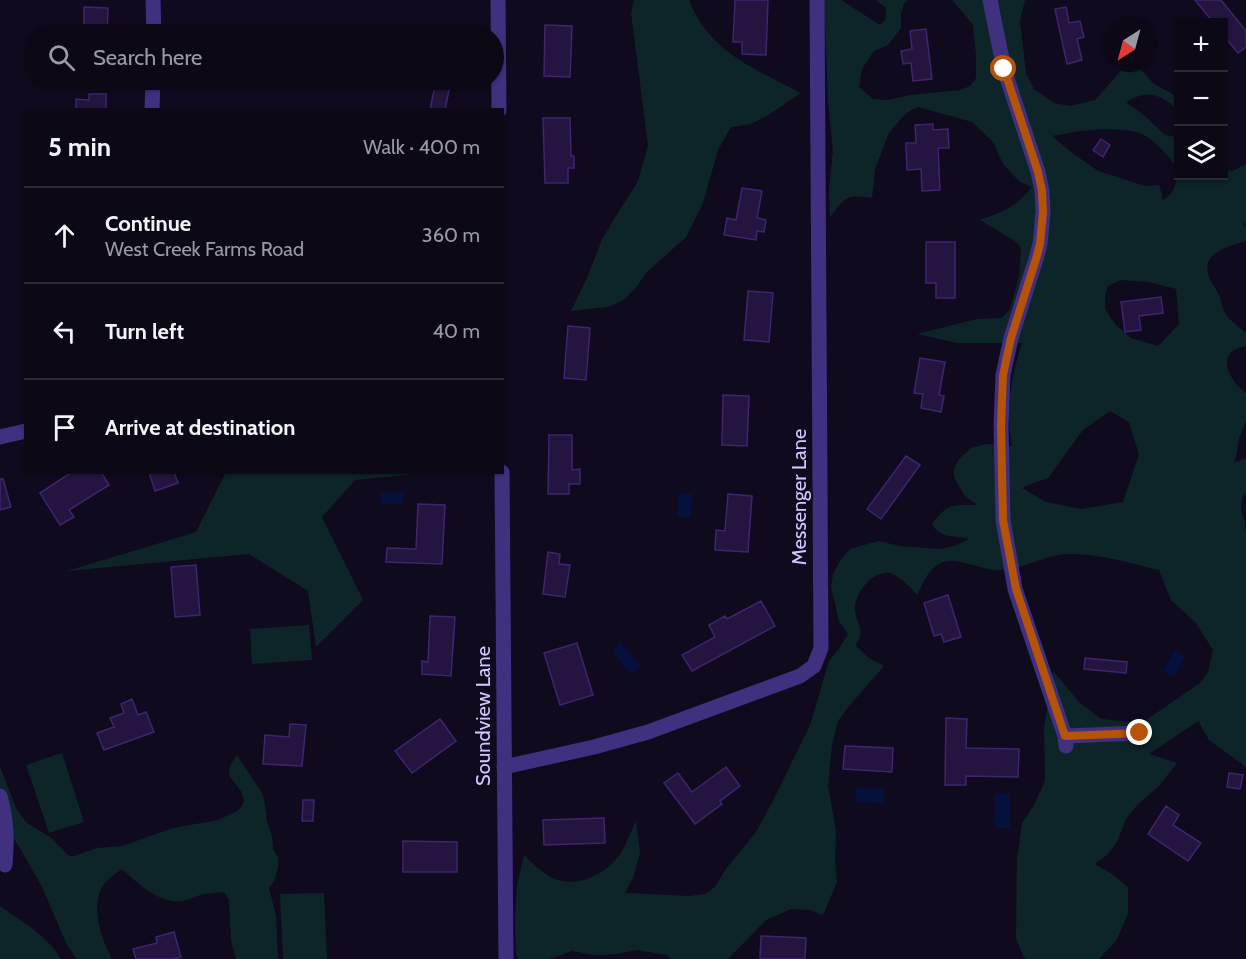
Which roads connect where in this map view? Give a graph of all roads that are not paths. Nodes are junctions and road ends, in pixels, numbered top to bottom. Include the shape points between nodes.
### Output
1 (153, 0) edge
2 (498, 0) edge
3 (817, 0) edge
4 (990, 0) edge
5 (154, 24) edge
6 (498, 24) edge
7 (153, 90) edge
8 (499, 90) edge
9 (152, 108) edge
10 (499, 108) edge
11 (24, 431) edge
12 (0, 437) edge
13 (502, 474) edge
14 (1140, 733) dead end
15 (504, 767) junction
16 (0, 796) edge
17 (5, 865) dead end
18 (506, 959) edge

1 - 5 street
2 - 6 street
3 - 15 street, Messenger Lane via 821,648 813,666 800,676 648,732
4 - 14 street via 1004,69 1038,172 1043,212 1040,244 1003,375 1003,520 1016,589 1066,741
7 - 9 street
8 - 10 street
11 - 12 street
13 - 15 street, Soundview Lane
15 - 18 street, Soundview Lane
16 - 17 street via 7,836

